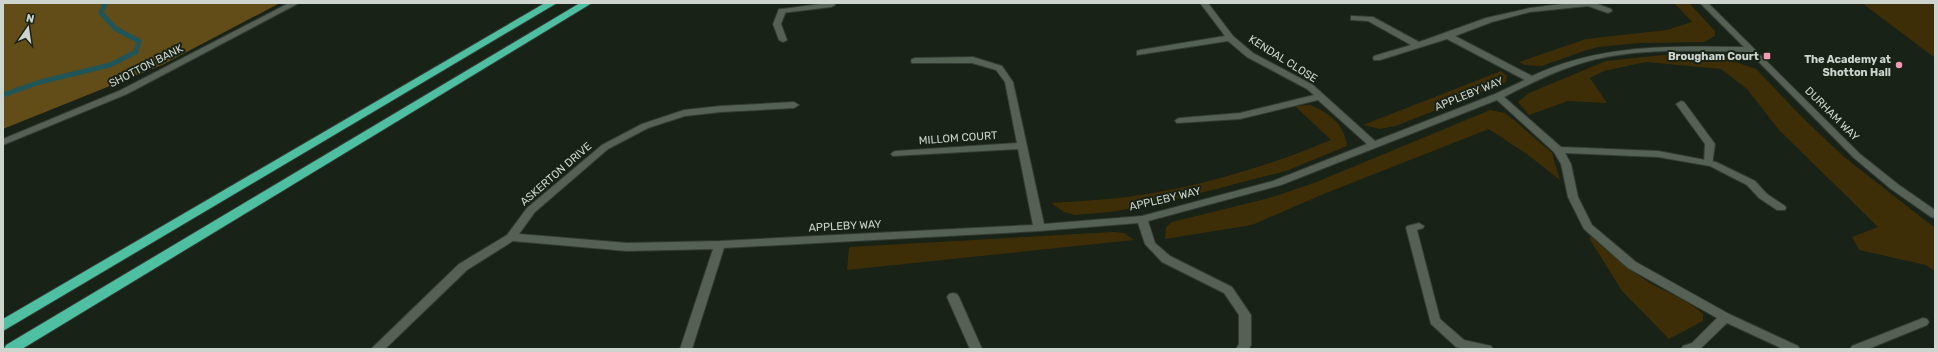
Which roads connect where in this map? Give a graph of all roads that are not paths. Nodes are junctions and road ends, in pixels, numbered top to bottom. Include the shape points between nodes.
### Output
1 (295, 3) edge
2 (552, 3) edge
3 (587, 3) edge
4 (1204, 3) edge
5 (1591, 3) edge
6 (1704, 3) edge
7 (831, 5) dead end
8 (802, 6) edge
9 (1608, 11) dead end
10 (1354, 18) dead end
11 (1448, 36) junction
12 (1230, 38) junction
13 (783, 40) dead end
14 (1418, 46) junction
15 (1751, 50) junction
16 (1140, 53) dead end
17 (1377, 58) dead end
18 (915, 61) dead end
19 (1532, 80) junction
20 (1498, 96) junction
21 (1318, 97) junction
22 (1681, 104) dead end
23 (794, 105) dead end
24 (1180, 121) dead end
25 (3, 142) edge
26 (1372, 144) junction
27 (1022, 146) junction
28 (1558, 150) junction
29 (896, 154) dead end
30 (1709, 163) junction
31 (1781, 208) dead end
32 (1935, 216) edge
33 (1142, 219) junction
34 (1419, 226) dead end
35 (1039, 228) junction
36 (511, 237) junction
37 (720, 245) junction
38 (953, 297) dead end
39 (1725, 317) junction
40 (1923, 322) dead end
41 (3, 326) edge
42 (11, 349) edge
43 (377, 349) edge
44 (686, 349) edge
45 (976, 349) edge
46 (1242, 349) edge
47 (1487, 349) edge
48 (1688, 349) edge
49 (1794, 349) edge
50 (1856, 349) edge

1 - 25 street, SHOTTON BANK via 124,92
2 - 41 highway
3 - 42 highway
4 - 12 street, KENDAL CLOSE
5 - 9 street
5 - 11 street via 1530,10 1489,20
6 - 15 street, DURHAM WAY
7 - 8 street
8 - 13 street via 782,11 778,24
10 - 14 street via 1371,16
11 - 14 street
11 - 19 street
12 - 16 street
12 - 21 street, KENDAL CLOSE via 1250,55 1310,87
14 - 17 street
15 - 19 street, APPLEBY WAY via 1661,48 1622,52 1580,60
15 - 32 street, DURHAM WAY via 1857,156
18 - 27 street via 973,60 1000,68 1009,82
19 - 20 street, APPLEBY WAY
20 - 26 street, APPLEBY WAY
20 - 28 street
21 - 24 street, KENDAL CLOSE via 1240,116
21 - 26 street, KENDAL CLOSE
22 - 30 street via 1710,144
23 - 36 street, ASKERTON DRIVE via 684,113 645,126 605,147 530,210
26 - 33 street, APPLEBY WAY via 1277,183
27 - 29 street, MILLOM COURT
27 - 35 street
28 - 30 street via 1658,154
28 - 39 street via 1566,164 1573,197 1588,227 1632,265
30 - 31 street via 1751,183 1763,196
33 - 35 street, APPLEBY WAY
33 - 46 street via 1150,244 1166,259 1228,290 1245,315 1245,346
34 - 47 street via 1411,228 1435,321 1460,344
35 - 37 street, APPLEBY WAY
36 - 37 street, APPLEBY WAY via 627,247
36 - 43 street, ASKERTON DRIVE via 463,267
37 - 44 street
38 - 45 street
39 - 48 street via 1696,346
39 - 49 street
40 - 50 street

